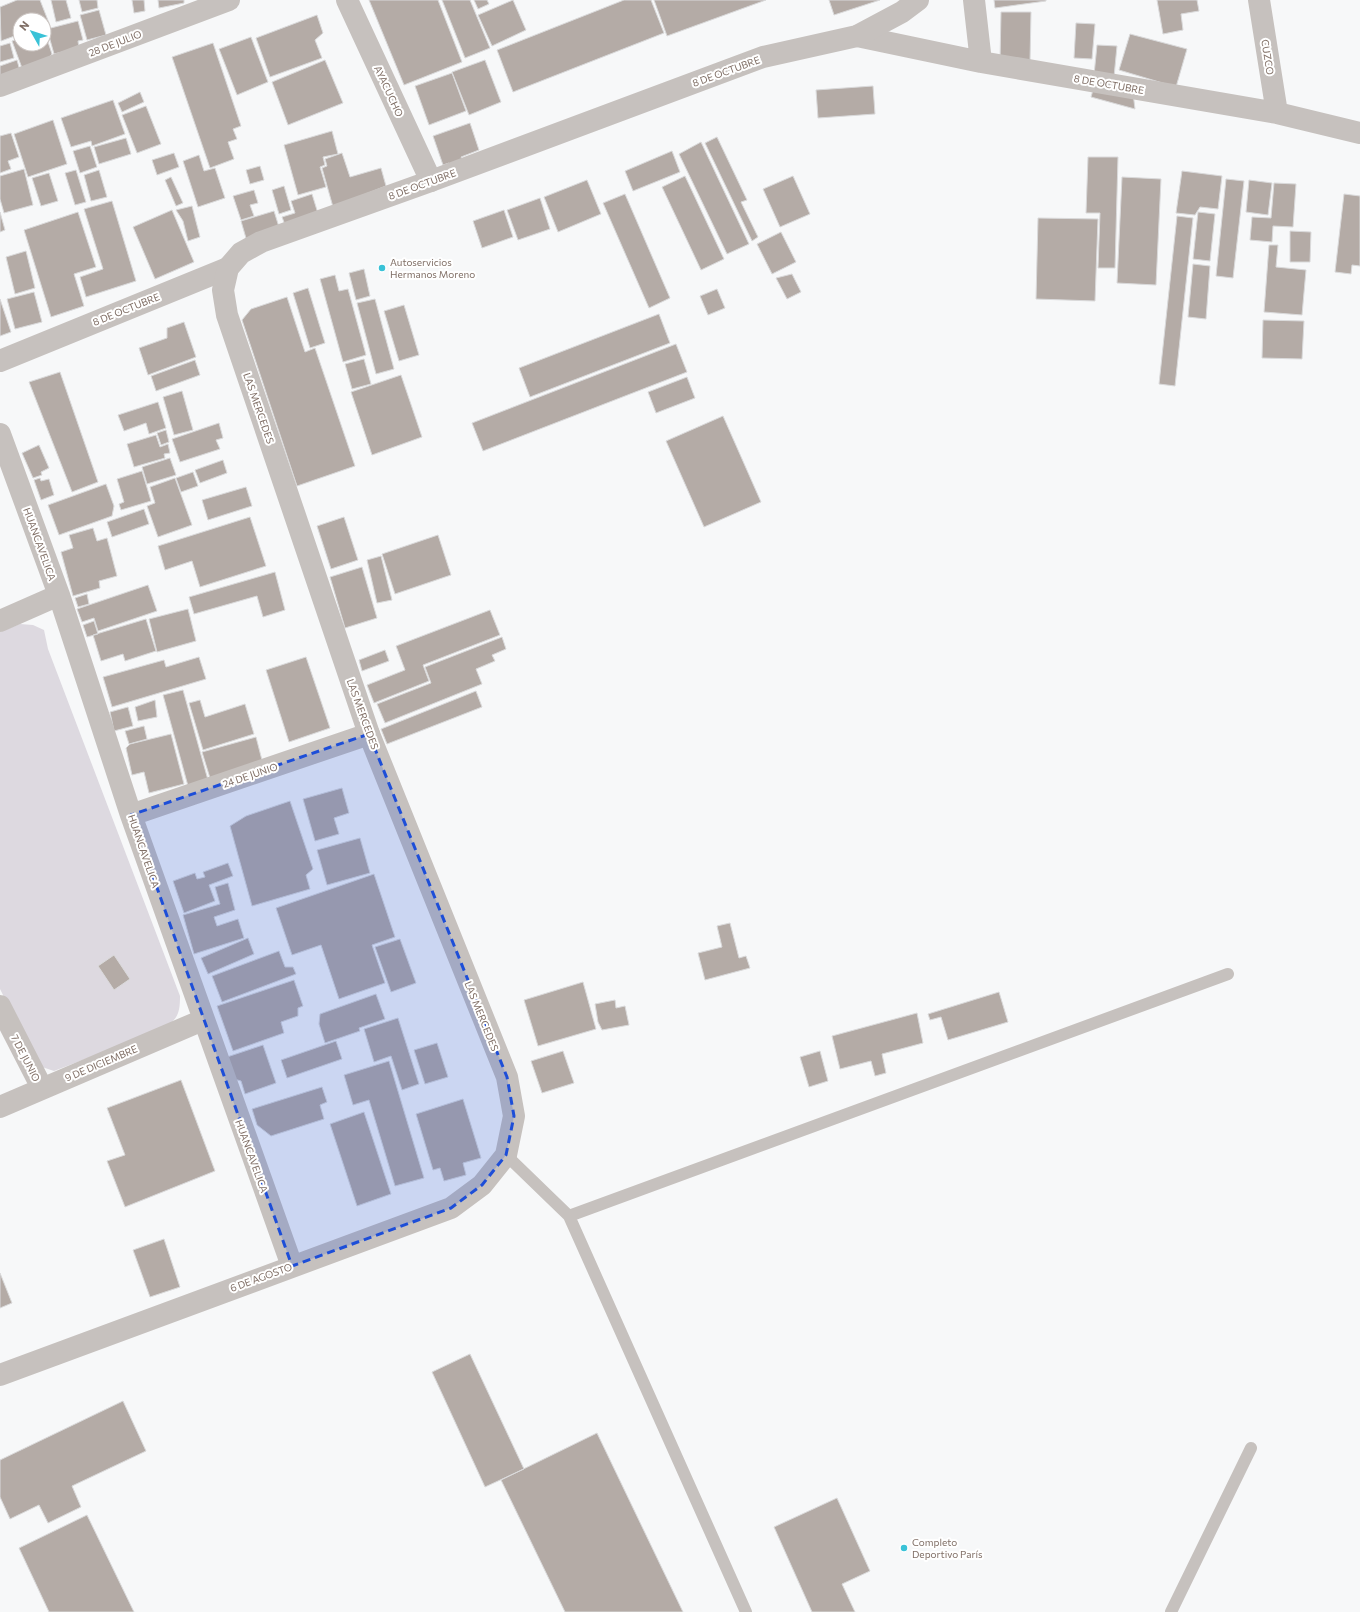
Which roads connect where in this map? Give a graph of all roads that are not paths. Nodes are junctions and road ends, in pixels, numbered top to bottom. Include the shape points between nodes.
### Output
1 (229, 0) edge
2 (347, 0) edge
3 (918, 0) edge
4 (974, 0) edge
5 (1259, 0) edge
6 (857, 36) junction
7 (981, 62) junction
8 (0, 86) edge
9 (1277, 113) junction
10 (1360, 133) edge
11 (431, 181) junction
12 (228, 268) junction
13 (0, 361) edge
14 (0, 434) edge
15 (59, 595) junction
16 (0, 621) edge
17 (369, 734) junction
18 (131, 815) junction
19 (1228, 974) dead end
20 (0, 1006) edge
21 (203, 1020) junction
22 (42, 1088) junction
23 (0, 1107) edge
24 (506, 1155) junction
25 (569, 1216) junction
26 (292, 1266) junction
27 (0, 1375) edge
28 (1251, 1448) dead end
29 (746, 1612) edge
30 (1171, 1612) edge

1 - 8 street, 28 DE JULIO
2 - 11 street, AYACUCHO
3 - 6 street, 8 DE OCTUBRE via 902,12
4 - 7 street
5 - 9 street, CUZCO
6 - 7 street, 8 DE OCTUBRE
6 - 11 street, 8 DE OCTUBRE via 763,57
7 - 9 street, 8 DE OCTUBRE
9 - 10 street, 8 DE OCTUBRE
11 - 12 street, 8 DE OCTUBRE via 261,242 241,253
12 - 13 street, 8 DE OCTUBRE
12 - 17 street, LAS MERCEDES via 223,290 227,315
14 - 15 street, HUANCAVELICA
15 - 16 street
15 - 18 street, HUANCAVELICA
17 - 18 street, 24 DE JUNIO
17 - 24 street, LAS MERCEDES via 507,1077 514,1116
18 - 21 street, HUANCAVELICA
19 - 25 lane
20 - 22 street, 7 DE JUNIO
21 - 22 street, 9 DE DICIEMBRE
21 - 26 street, HUANCAVELICA
22 - 23 street, 9 DE DICIEMBRE
24 - 25 lane
24 - 26 street, 6 DE AGOSTO via 482,1185 451,1208
25 - 29 lane
26 - 27 street, 6 DE AGOSTO
28 - 30 lane

